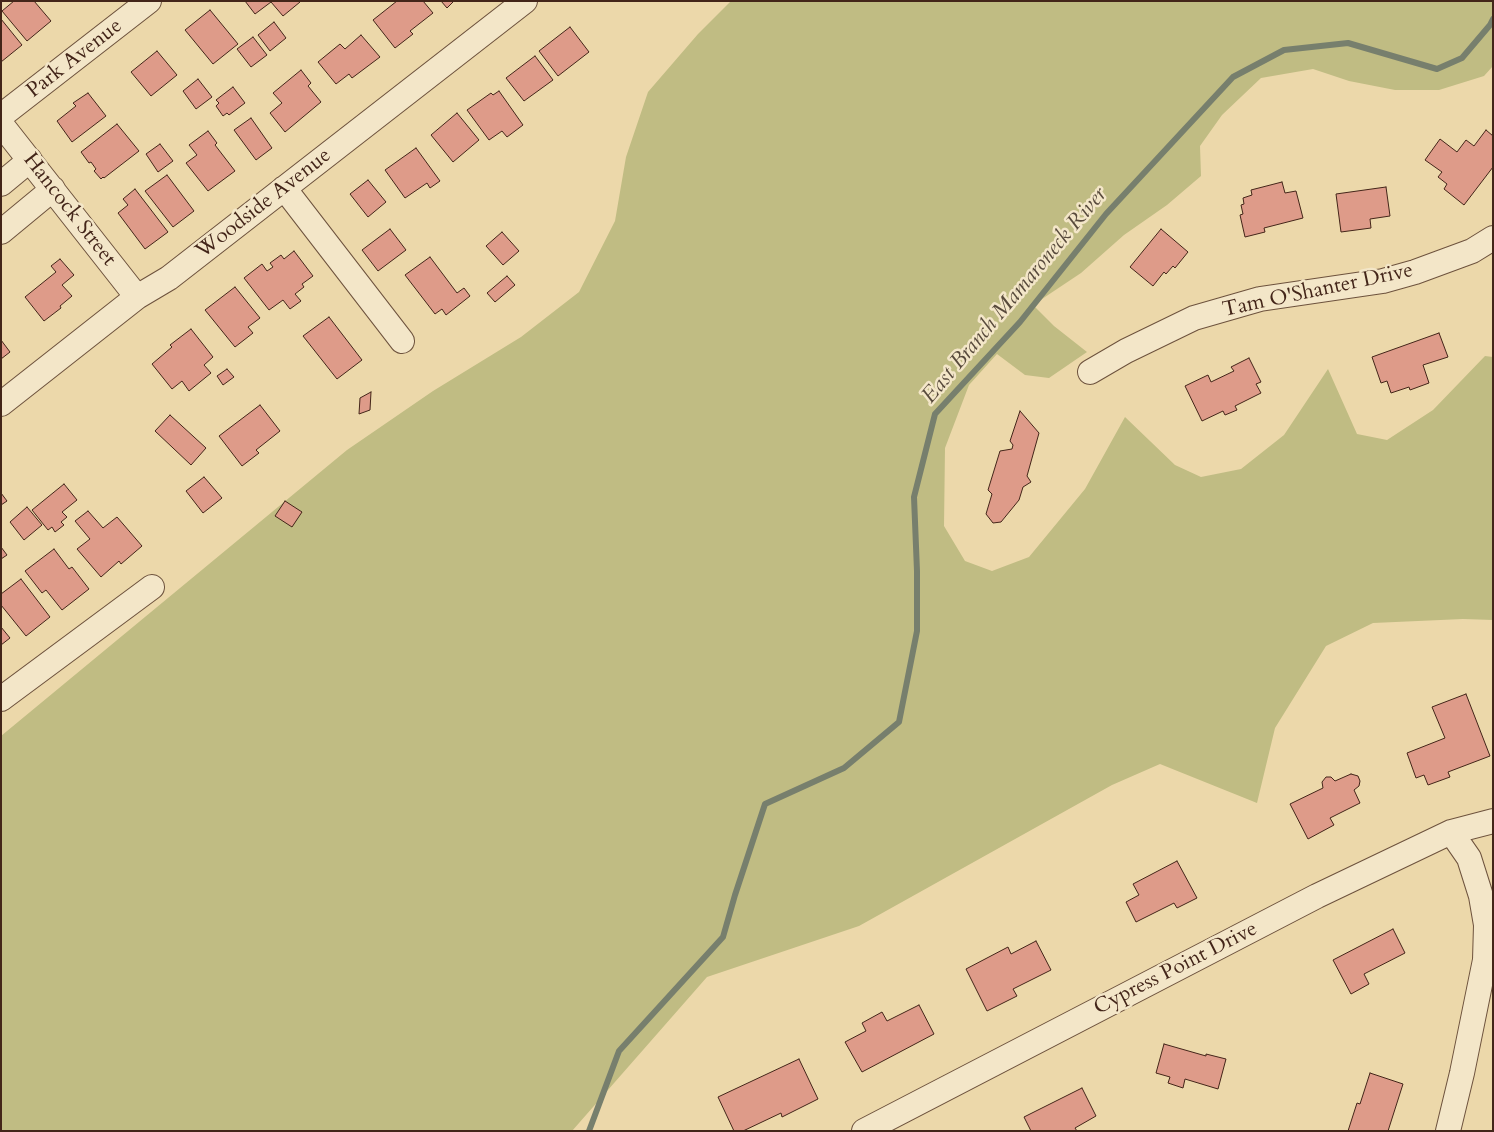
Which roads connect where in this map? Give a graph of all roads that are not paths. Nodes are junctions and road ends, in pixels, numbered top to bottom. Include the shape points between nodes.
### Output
1 (149, 1) edge
2 (525, 1) edge
3 (1, 116) edge
4 (1, 124) edge
5 (30, 160) junction
6 (1, 184) edge
7 (284, 188) junction
8 (53, 189) junction
9 (1, 232) edge
10 (1493, 238) edge
11 (137, 297) junction
12 (402, 342) dead end
13 (1090, 372) dead end
14 (1, 404) edge
15 (152, 587) dead end
16 (1, 699) edge
17 (1493, 821) edge
18 (1451, 832) junction
19 (864, 1131) edge
20 (1448, 1131) edge

1 - 3 street, Park Avenue
2 - 7 street, Woodside Avenue
4 - 5 street, Hancock Street
5 - 6 street
5 - 8 street, Hancock Street
7 - 11 street, Woodside Avenue via 168,278
7 - 12 street
8 - 9 street
8 - 11 street, Hancock Street
10 - 13 street, Tam O'Shanter Drive via 1472,251 1383,281 1260,299 1194,318
11 - 14 street, Woodside Avenue
15 - 16 street
17 - 18 street, Cypress Point Drive
18 - 19 street, Cypress Point Drive via 1317,896
18 - 20 street via 1469,858 1481,896 1486,942 1485,960

